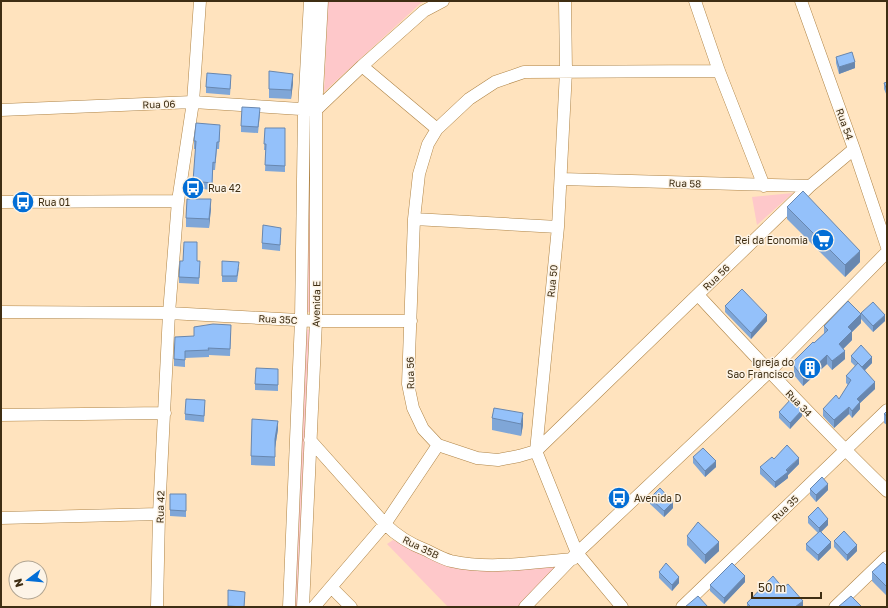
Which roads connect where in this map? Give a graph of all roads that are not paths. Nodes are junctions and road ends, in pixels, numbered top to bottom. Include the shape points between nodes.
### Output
1 (200, 1) edge
2 (310, 1) edge
3 (322, 1) edge
4 (443, 1) edge
5 (565, 1) edge
6 (695, 1) edge
7 (801, 1) edge
8 (362, 66) junction
9 (566, 71) junction
10 (719, 71) junction
11 (193, 102) junction
12 (1, 110) edge
13 (310, 110) junction
14 (437, 128) junction
15 (854, 149) junction
16 (561, 179) junction
17 (764, 186) junction
18 (810, 186) junction
19 (1, 202) edge
20 (178, 202) junction
21 (414, 219) junction
22 (558, 227) junction
23 (887, 247) edge
24 (887, 252) edge
25 (698, 295) junction
26 (1, 312) edge
27 (169, 313) junction
28 (300, 320) junction
29 (316, 321) junction
30 (411, 321) junction
31 (769, 372) junction
32 (887, 410) edge
33 (165, 413) junction
34 (1, 415) edge
35 (310, 440) junction
36 (438, 445) junction
37 (845, 450) junction
38 (536, 451) junction
39 (887, 491) edge
40 (159, 514) junction
41 (1, 518) edge
42 (385, 524) junction
43 (575, 556) junction
44 (887, 556) edge
45 (331, 587) junction
46 (157, 607) edge
47 (289, 607) edge
48 (303, 607) edge
49 (314, 607) edge
50 (351, 607) edge
51 (526, 607) edge
52 (622, 607) edge
53 (682, 607) edge
54 (835, 607) edge

1 - 11 street, Rua 42
2 - 13 street, Avenida E
3 - 13 street, Avenida E
4 - 8 street via 424,11
5 - 9 street, Rua 50
6 - 10 street
7 - 15 street, Rua 54
8 - 13 street
8 - 14 street
9 - 10 street, Rua 56
9 - 14 street, Rua 56 via 524,72 495,82 469,99
9 - 16 street, Rua 50
10 - 17 street
11 - 12 street, Rua 06
11 - 13 street, Rua 06
11 - 20 street, Rua 42
13 - 28 street, Avenida E
13 - 29 street, Avenida E
14 - 21 street, Rua 56 via 428,144 419,174
15 - 18 street, Rua 56
15 - 23 street, Rua 54
16 - 17 street, Rua 58
16 - 22 street, Rua 50
17 - 18 street, Rua 58
18 - 25 street, Rua 56
19 - 20 street
20 - 27 street, Rua 42
21 - 22 street
21 - 30 street, Rua 56
22 - 38 street, Rua 50
24 - 31 street
25 - 31 street, Rua 34
25 - 38 street, Rua 56
26 - 27 street, Rua 35C
27 - 28 street, Rua 35C
27 - 33 street, Rua 42
28 - 29 street, Rua 35C
28 - 47 street, Avenida E
29 - 30 street, Rua 35C
29 - 35 street, Avenida E
30 - 36 street, Rua 56 via 408,384 413,408 424,429
31 - 37 street, Rua 34
31 - 43 street
32 - 37 street, Rua 35
33 - 34 street
33 - 40 street, Rua 42
35 - 42 street, Rua 35B
35 - 48 street, Avenida E
36 - 38 street, Rua 56 via 477,458 498,460
36 - 42 street
37 - 39 street, Rua 34
37 - 53 street, Rua 35
38 - 43 street, Rua 50
40 - 41 street
40 - 46 street, Rua 42
42 - 43 street, Rua 35B via 408,542 450,561 503,565
42 - 45 street
43 - 51 street
43 - 52 street, Rua 50
44 - 54 street
45 - 49 street
45 - 50 street

